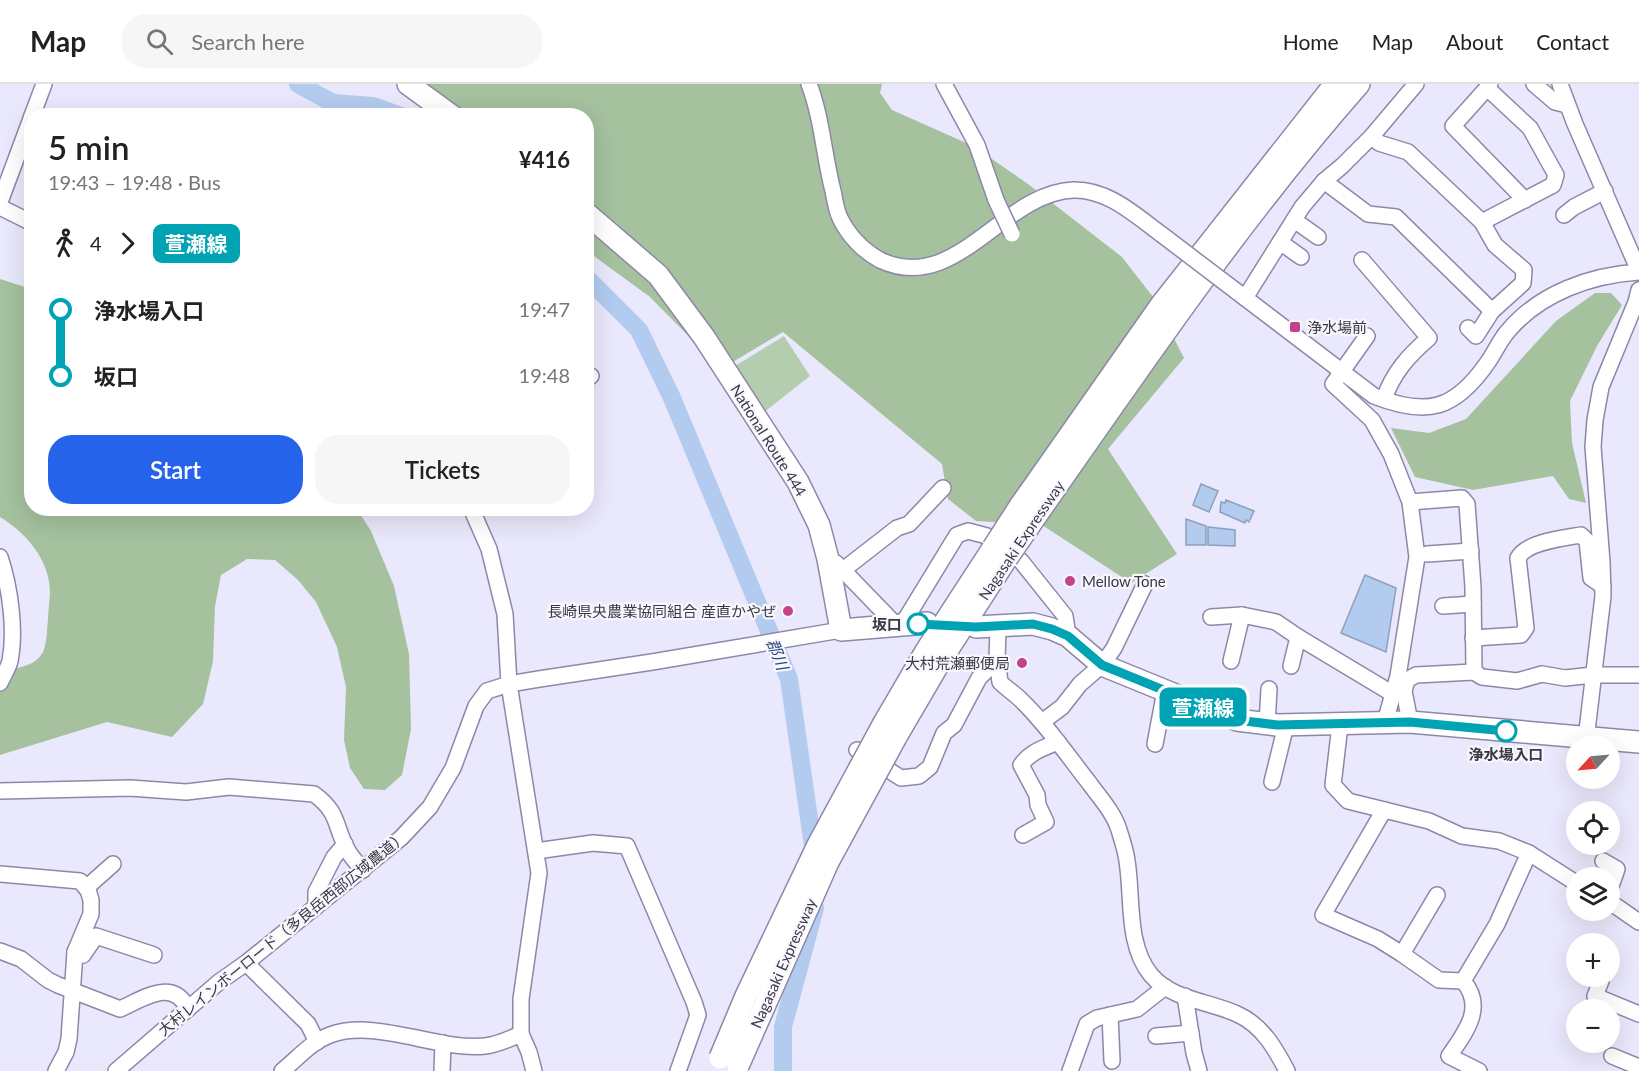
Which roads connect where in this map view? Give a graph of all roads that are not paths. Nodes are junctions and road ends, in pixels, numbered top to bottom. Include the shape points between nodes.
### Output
1 (44, 84) edge
2 (408, 84) edge
3 (809, 84) edge
4 (944, 84) edge
5 (1335, 84) edge
6 (1359, 84) edge
7 (1416, 84) edge
8 (1533, 84) edge
9 (1560, 84) edge
10 (1488, 86) edge
11 (1568, 105) junction
12 (35, 108) edge
13 (441, 108) edge
14 (1372, 136) junction
15 (24, 138) edge
16 (1324, 181) junction
17 (1605, 191) junction
18 (1525, 200) junction
19 (0, 202) edge
20 (0, 207) edge
21 (1564, 215) dead end
22 (24, 220) edge
23 (594, 220) edge
24 (1294, 220) junction
25 (1482, 222) junction
26 (1012, 234) dead end
27 (1318, 237) dead end
28 (1280, 242) junction
29 (1301, 257) dead end
30 (1362, 260) dead end
31 (1639, 272) edge
32 (1639, 290) edge
33 (1240, 294) junction
34 (1492, 311) junction
35 (1468, 328) dead end
36 (1367, 336) dead end
37 (1341, 371) junction
38 (1384, 399) junction
39 (943, 488) dead end
40 (1410, 502) junction
41 (1028, 511) junction
42 (475, 516) edge
43 (1471, 551) junction
44 (826, 553) junction
45 (1428, 554) dead end
46 (0, 557) edge
47 (843, 570) junction
48 (1145, 584) dead end
49 (1603, 586) junction
50 (1473, 604) junction
51 (1443, 606) dead end
52 (1242, 615) junction
53 (1211, 617) dead end
54 (927, 623) dead end
55 (899, 625) junction
56 (976, 627) dead end
57 (998, 627) junction
58 (841, 630) junction
59 (1068, 636) junction
60 (1298, 637) junction
61 (1473, 638) junction
62 (997, 660) junction
63 (1232, 661) dead end
64 (1102, 665) junction
65 (1291, 666) dead end
66 (1473, 672) junction
67 (1593, 675) junction
68 (1639, 675) edge
69 (0, 683) edge
70 (509, 684) junction
71 (1269, 689) dead end
72 (1165, 691) junction
73 (1393, 694) junction
74 (1042, 722) junction
75 (1385, 722) junction
76 (1410, 722) junction
77 (1276, 724) junction
78 (1340, 725) junction
79 (1586, 735) edge
80 (1566, 737) edge
81 (1620, 741) edge
82 (1058, 742) junction
83 (1639, 742) edge
84 (1155, 744) dead end
85 (857, 750) dead end
86 (1272, 782) dead end
87 (0, 791) edge
88 (1384, 810) junction
89 (1023, 835) dead end
90 (345, 844) junction
91 (536, 851) junction
92 (1529, 853) junction
93 (1603, 861) dead end
94 (113, 864) dead end
95 (1614, 867) edge
96 (363, 870) junction
97 (0, 874) edge
98 (1566, 877) edge
99 (86, 888) junction
100 (1437, 895) dead end
101 (316, 907) junction
102 (1620, 909) edge
103 (1639, 922) edge
104 (0, 951) edge
105 (75, 952) junction
106 (1402, 954) junction
107 (154, 955) dead end
108 (246, 963) junction
109 (1463, 981) junction
110 (1165, 987) junction
111 (1599, 987) edge
112 (71, 990) junction
113 (1185, 996) junction
114 (188, 1009) junction
115 (1639, 1014) edge
116 (1110, 1015) junction
117 (1191, 1033) junction
118 (520, 1034) junction
119 (1156, 1036) dead end
120 (317, 1042) junction
121 (443, 1043) junction
122 (1612, 1056) dead end
123 (1112, 1061) dead end
124 (533, 1065) edge
125 (727, 1067) edge
126 (1639, 1067) edge
127 (56, 1071) edge
128 (116, 1071) edge
129 (282, 1071) edge
130 (442, 1071) edge
131 (542, 1071) edge
132 (678, 1071) edge
133 (1070, 1071) edge
134 (1199, 1071) edge
135 (1287, 1071) edge
136 (1479, 1071) edge

1 - 12 street
2 - 13 highway
3 - 33 street, bridge via 839,217 870,255 891,265 917,267 943,262 1028,204 1053,192 1075,190 1118,202
4 - 26 street, bridge via 978,146
5 - 41 highway, Nagasaki Expressway via 1161,305
6 - 41 highway, Nagasaki Expressway via 1256,210
7 - 14 street
8 - 11 street via 1556,102
9 - 11 street
10 - 18 street via 1530,128 1556,175 1553,185
10 - 18 street via 1453,126
11 - 17 street
14 - 16 street
14 - 25 street via 1379,143 1408,152
15 - 19 street
16 - 24 street
16 - 34 street via 1368,214 1396,217
17 - 21 street
17 - 31 street
18 - 25 street
20 - 22 street
23 - 44 highway, National Route 444 via 658,275 704,337 798,482 819,525
24 - 27 street
24 - 28 street
25 - 34 street via 1495,245 1524,270 1523,283
28 - 29 street
28 - 33 street
30 - 38 street via 1429,338 1408,356
31 - 38 street via 1614,273 1576,284 1534,307 1508,331 1467,388 1446,403 1421,409
32 - 49 street via 1601,387 1595,420 1593,447
33 - 37 street
34 - 35 street via 1476,336
36 - 37 street
37 - 38 street
37 - 40 street via 1333,384 1372,420
39 - 47 street via 909,524 897,528
40 - 43 street via 1462,498 1467,504
40 - 73 street via 1417,557
41 - 125 highway, Nagasaki Expressway, bridge via 1000,553 941,660 890,730 760,1013
42 - 70 street via 489,549 505,614
43 - 45 street
43 - 50 street
44 - 47 street
44 - 58 highway, National Route 444
46 - 69 street via 6,574 13,638 9,664
47 - 55 street
48 - 64 street
49 - 61 street via 1591,578 1587,541 1581,535 1533,546 1518,558 1526,628 1521,635
49 - 67 street
50 - 51 street
50 - 61 street
52 - 53 street
52 - 60 street via 1276,622
52 - 63 street
54 - 55 highway
55 - 58 highway
55 - 59 street via 957,535 968,531 987,536 1021,561 1065,616
56 - 57 highway
57 - 59 highway via 1033,624
57 - 62 street
58 - 70 street, 大村レインボーロード（多良岳西部広域農道）
59 - 64 highway
60 - 65 street
60 - 73 street
61 - 66 street
62 - 74 street via 1000,682
62 - 85 street via 979,678 954,725 944,733 930,767 919,776 901,778
64 - 72 highway
64 - 74 street
66 - 67 street via 1482,677 1517,681 1542,674 1565,678
66 - 76 street via 1416,675 1407,680 1404,691
67 - 68 street
67 - 79 street
70 - 91 street
70 - 96 street, 大村レインボーロード（多良岳西部広域農道） via 487,691 476,706 453,768 430,807
71 - 77 street
72 - 77 highway via 1237,720
72 - 84 street
73 - 75 street
74 - 82 street
75 - 76 highway
75 - 78 highway
76 - 80 highway
77 - 78 highway
77 - 86 street
78 - 88 street via 1333,785 1348,801
81 - 83 highway
82 - 89 street via 1027,756 1021,765 1046,822
82 - 110 street via 1118,827 1127,859 1140,955 1151,975
87 - 90 street via 130,788 186,792 229,787 314,794 334,814
88 - 92 street
88 - 106 street via 1323,915
90 - 96 street
90 - 101 street via 316,892
91 - 118 street via 539,873 520,999
91 - 132 street via 593,843 627,846 698,1015
92 - 98 street
92 - 109 street via 1497,924
93 - 95 street
94 - 99 street
96 - 101 street, 大村レインボーロード（多良岳西部広域農道）
97 - 99 street via 80,881
99 - 105 street via 91,914
100 - 106 street
101 - 108 street, 大村レインボーロード（多良岳西部広域農道）
102 - 103 street
104 - 112 street via 21,959 48,980
105 - 107 street via 83,955 96,936
105 - 112 street
106 - 109 street via 1439,980
108 - 114 street, 大村レインボーロード（多良岳西部広域農道）
108 - 120 street via 308,1024
109 - 136 street via 1470,989 1472,1015 1449,1056
110 - 113 street
110 - 116 street via 1137,1010
111 - 115 street via 1595,996
112 - 114 street via 120,1009 163,991 172,992 183,999
112 - 127 street via 69,1039
113 - 117 street
113 - 135 street via 1254,1024 1276,1050
114 - 128 street, 大村レインボーロード（多良岳西部広域農道）
116 - 123 street
116 - 133 street via 1087,1024
117 - 119 street
117 - 134 street
118 - 121 street via 485,1046
118 - 124 street
120 - 121 street via 349,1031
120 - 129 street
121 - 130 street
122 - 126 street
124 - 131 street via 538,1058

